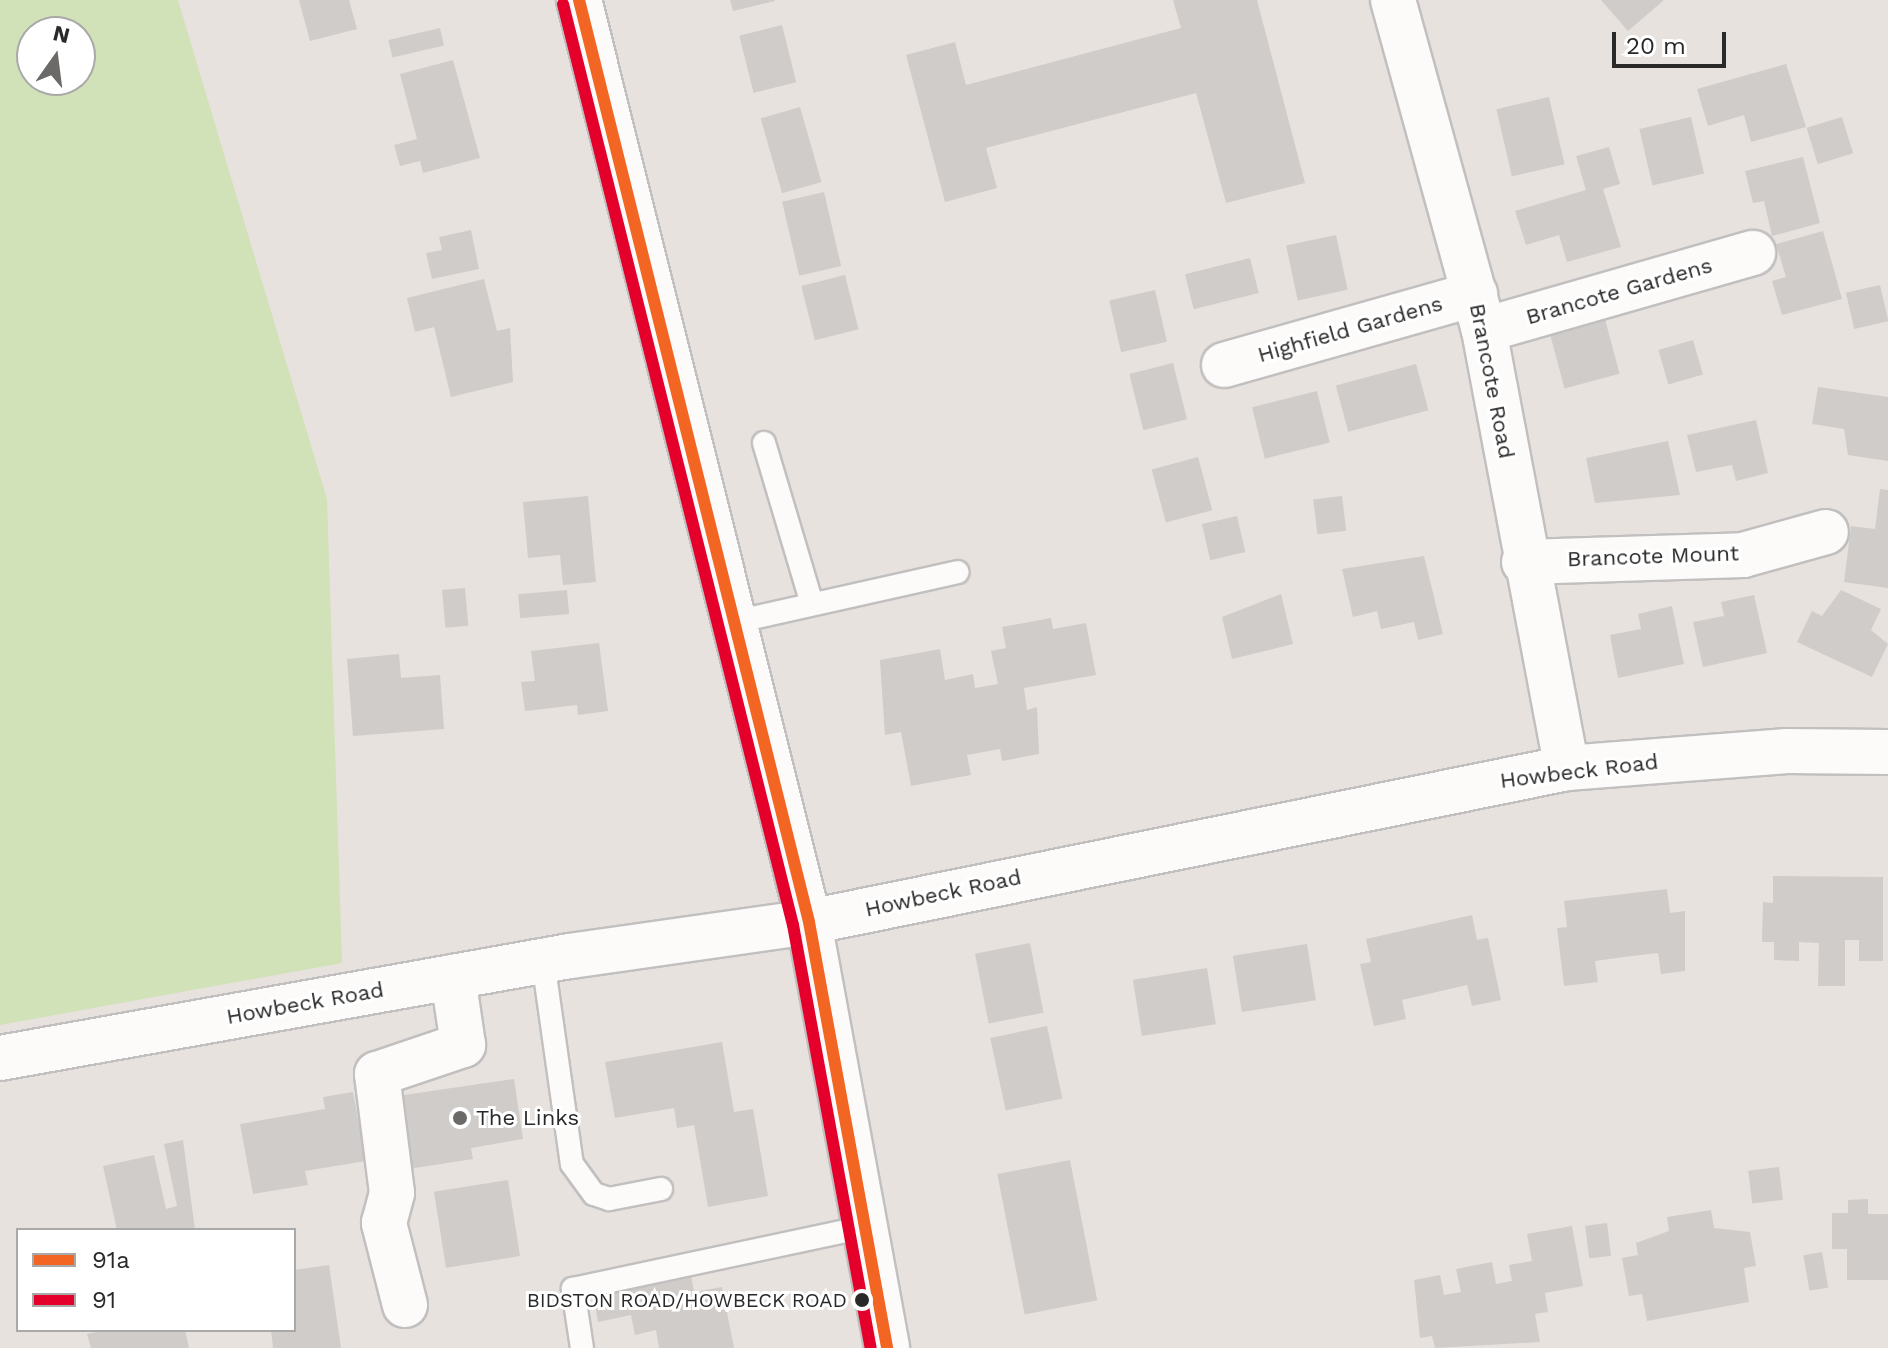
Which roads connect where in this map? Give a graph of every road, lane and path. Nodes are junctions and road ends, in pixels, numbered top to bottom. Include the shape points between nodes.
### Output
1 (579, 0) edge
2 (1393, 0) edge
3 (1753, 253) dead end
4 (1480, 312) junction
5 (1224, 365) dead end
6 (764, 443) dead end
7 (1826, 532) dead end
8 (1524, 562) junction
9 (957, 572) dead end
10 (812, 604) junction
11 (734, 622) junction
12 (1888, 752) edge
13 (1567, 768) junction
14 (809, 922) junction
15 (543, 961) junction
16 (453, 977) junction
17 (0, 1058) edge
18 (661, 1189) dead end
19 (864, 1227) junction
20 (405, 1305) dead end
21 (582, 1348) edge
22 (887, 1348) edge

1 - 11 street
2 - 4 street, Brancote Road
3 - 4 street, Brancote Gardens
4 - 5 street, Highfield Gardens
4 - 8 street, Brancote Road
6 - 10 lane
7 - 8 street, Brancote Mount via 1743,555
8 - 13 street, Brancote Road
9 - 10 lane
10 - 11 lane
11 - 14 street
12 - 13 street, Howbeck Road via 1787,751
13 - 14 street, Howbeck Road
14 - 15 street, Howbeck Road
14 - 19 street
15 - 16 street, Howbeck Road
15 - 18 lane via 572,1164 601,1196
16 - 17 street, Howbeck Road
16 - 20 street via 463,1045 377,1074 392,1193 384,1223
19 - 21 lane via 573,1289
19 - 22 street

